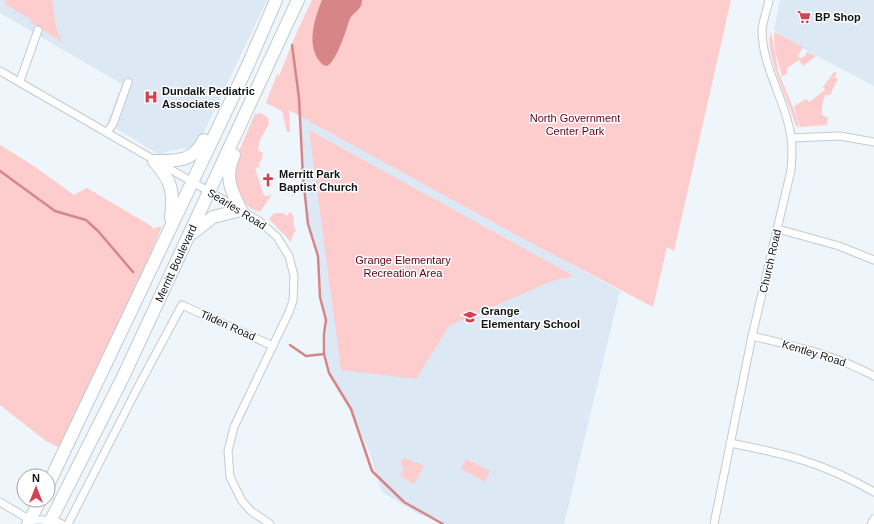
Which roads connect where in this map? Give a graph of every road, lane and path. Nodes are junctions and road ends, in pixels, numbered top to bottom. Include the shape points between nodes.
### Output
1 (276, 0) edge
2 (298, 0) edge
3 (770, 0) edge
4 (38, 30) dead end
5 (248, 65) junction
6 (0, 71) edge
7 (20, 81) junction
8 (128, 82) dead end
9 (242, 120) junction
10 (107, 132) junction
11 (791, 138) junction
12 (874, 142) edge
13 (154, 160) junction
14 (192, 181) junction
15 (210, 192) junction
16 (241, 210) junction
17 (170, 227) junction
18 (778, 229) junction
19 (188, 237) junction
20 (874, 260) edge
21 (182, 304) joint
22 (752, 336) junction
23 (273, 346) junction
24 (874, 376) edge
25 (730, 443) junction
26 (56, 468) edge
27 (874, 492) edge
28 (0, 502) edge
29 (36, 508) edge
30 (874, 519) edge
31 (29, 522) edge
32 (54, 523) edge
33 (68, 524) edge
34 (270, 524) edge
35 (714, 524) edge
36 (871, 524) edge

1 - 5 main road, Merritt Boulevard
2 - 9 main road, Merritt Boulevard
3 - 11 street, Church Road via 763,24 765,54
4 - 7 street
5 - 13 main road via 230,87 197,152 177,160
5 - 14 main road, Merritt Boulevard
6 - 7 street, Searles Road
7 - 10 street, Searles Road
8 - 10 street via 113,124
9 - 15 main road, Merritt Boulevard
9 - 16 main road via 244,134 228,176 232,193
10 - 13 street, Searles Road
11 - 12 street via 840,136
11 - 18 street, Church Road via 791,170
13 - 14 street, Searles Road
13 - 17 main road via 170,181 173,194
14 - 15 street, Searles Road
14 - 17 main road, Merritt Boulevard
15 - 16 street, Searles Road
15 - 19 main road, Merritt Boulevard
16 - 19 main road via 213,217
16 - 23 street, Searles Road via 277,237 292,266 292,301
17 - 26 main road, Merritt Boulevard
18 - 20 street via 839,246
18 - 22 street, Church Road
19 - 32 main road, Merritt Boulevard
21 - 23 street, Tilden Road
21 - 33 street, Merritt Boulevard
22 - 24 street, Kentley Road via 834,357
22 - 25 street, Church Road
23 - 34 street, Searles Road via 234,427 228,458 230,478 242,501
25 - 27 street via 778,452 817,464
25 - 35 street, Church Road
28 - 31 street
29 - 31 main road
30 - 36 street
31 - 32 street

